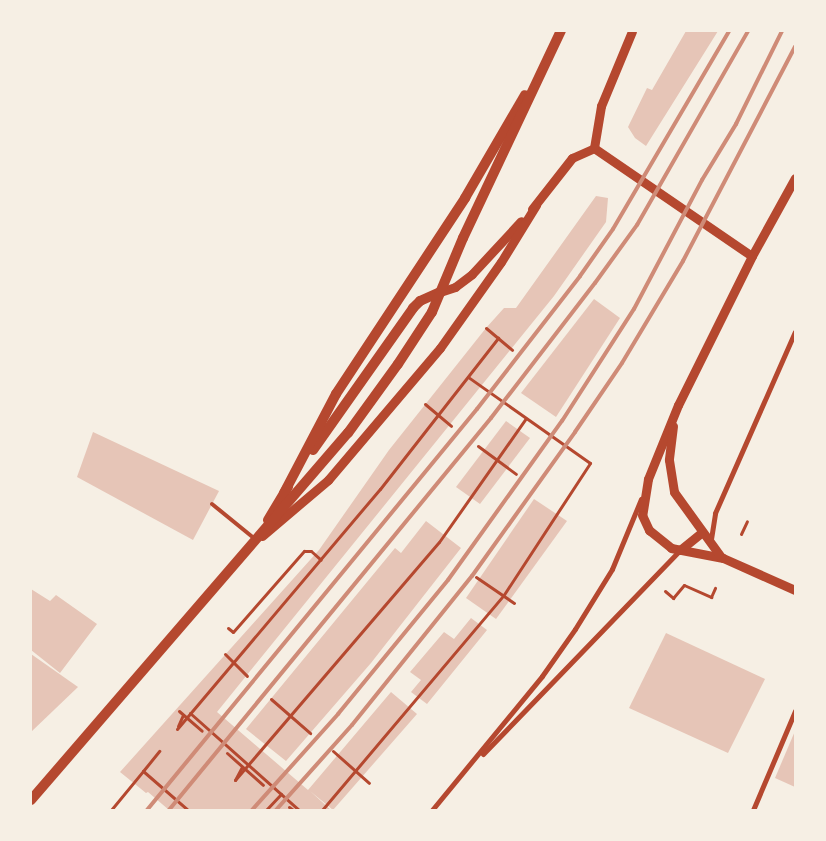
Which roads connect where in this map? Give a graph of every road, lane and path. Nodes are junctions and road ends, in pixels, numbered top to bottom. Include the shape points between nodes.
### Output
1 (561, 31) edge
2 (632, 31) edge
3 (545, 62) junction
4 (594, 148) junction
5 (795, 178) edge
6 (536, 205) junction
7 (752, 256) junction
8 (440, 292) junction
9 (486, 328) dead end
10 (795, 332) edge
11 (498, 338) junction
12 (512, 350) dead end
13 (468, 377) junction
14 (425, 404) dead end
15 (678, 405) junction
16 (437, 414) junction
17 (526, 418) junction
18 (452, 426) dead end
19 (478, 446) dead end
20 (497, 460) junction
21 (516, 474) dead end
22 (284, 492) junction
23 (644, 494) junction
24 (212, 504) dead end
25 (715, 513) junction
26 (747, 521) dead end
27 (701, 533) junction
28 (741, 534) dead end
29 (257, 540) junction
30 (680, 550) junction
31 (720, 556) junction
32 (321, 560) junction
33 (476, 576) dead end
34 (662, 588) dead end
35 (715, 588) dead end
36 (795, 590) edge
37 (503, 596) junction
38 (514, 604) dead end
39 (228, 628) dead end
40 (224, 654) dead end
41 (233, 662) junction
42 (247, 676) dead end
43 (271, 699) dead end
44 (179, 711) dead end
45 (795, 711) edge
46 (190, 713) junction
47 (183, 715) junction
48 (291, 716) junction
49 (202, 731) dead end
50 (310, 732) dead end
51 (159, 751) dead end
52 (333, 751) dead end
53 (227, 753) dead end
54 (250, 766) junction
55 (242, 767) junction
56 (143, 771) junction
57 (355, 771) junction
58 (459, 779) junction
59 (369, 783) dead end
60 (263, 785) dead end
61 (280, 794) junction
62 (31, 800) edge
63 (289, 807) dead end
64 (322, 809) edge
65 (111, 810) edge
66 (188, 810) edge
67 (266, 810) edge
68 (293, 810) edge
69 (299, 810) edge
70 (432, 810) edge
71 (753, 810) edge

1 - 3 main road
2 - 4 street via 601,106
3 - 8 main road
3 - 22 main road via 466,198 336,394
4 - 6 street via 585,149 572,158
4 - 7 street
5 - 7 street
6 - 8 street via 472,274 455,287
6 - 29 street via 501,262 440,348 328,480
7 - 15 street
8 - 22 main road via 413,308
8 - 29 main road via 428,320 362,416
9 - 11 path
10 - 25 street
11 - 12 path
11 - 13 path
13 - 16 path
13 - 17 path
14 - 16 path
15 - 23 street
15 - 27 street via 669,451 672,484 677,499
16 - 18 path
16 - 32 path
17 - 20 path
17 - 37 path via 590,462
19 - 20 path
20 - 21 path
20 - 48 path via 439,542
22 - 29 main road
23 - 30 street via 645,524 664,544
23 - 58 street via 627,539 599,593 542,676
24 - 29 lane
25 - 27 street
25 - 31 street via 710,536
26 - 28 path
27 - 30 street
27 - 31 street
29 - 62 main road
30 - 31 street
30 - 58 street
31 - 36 street
32 - 39 path via 311,551 304,551 233,632
32 - 41 path
33 - 37 path
34 - 35 path via 673,598 684,586 711,597
37 - 38 path
37 - 57 path
40 - 41 path
41 - 42 path
41 - 46 path
43 - 48 path
44 - 47 path
45 - 71 street
46 - 47 path via 177,729
46 - 54 path
47 - 49 path
48 - 50 path
48 - 54 path
51 - 56 path
52 - 57 path
53 - 55 path
54 - 55 path via 235,780
54 - 61 path
55 - 60 path
56 - 65 path
56 - 66 path
57 - 59 path
57 - 64 path
58 - 70 street
61 - 67 path
61 - 69 path
63 - 68 path

